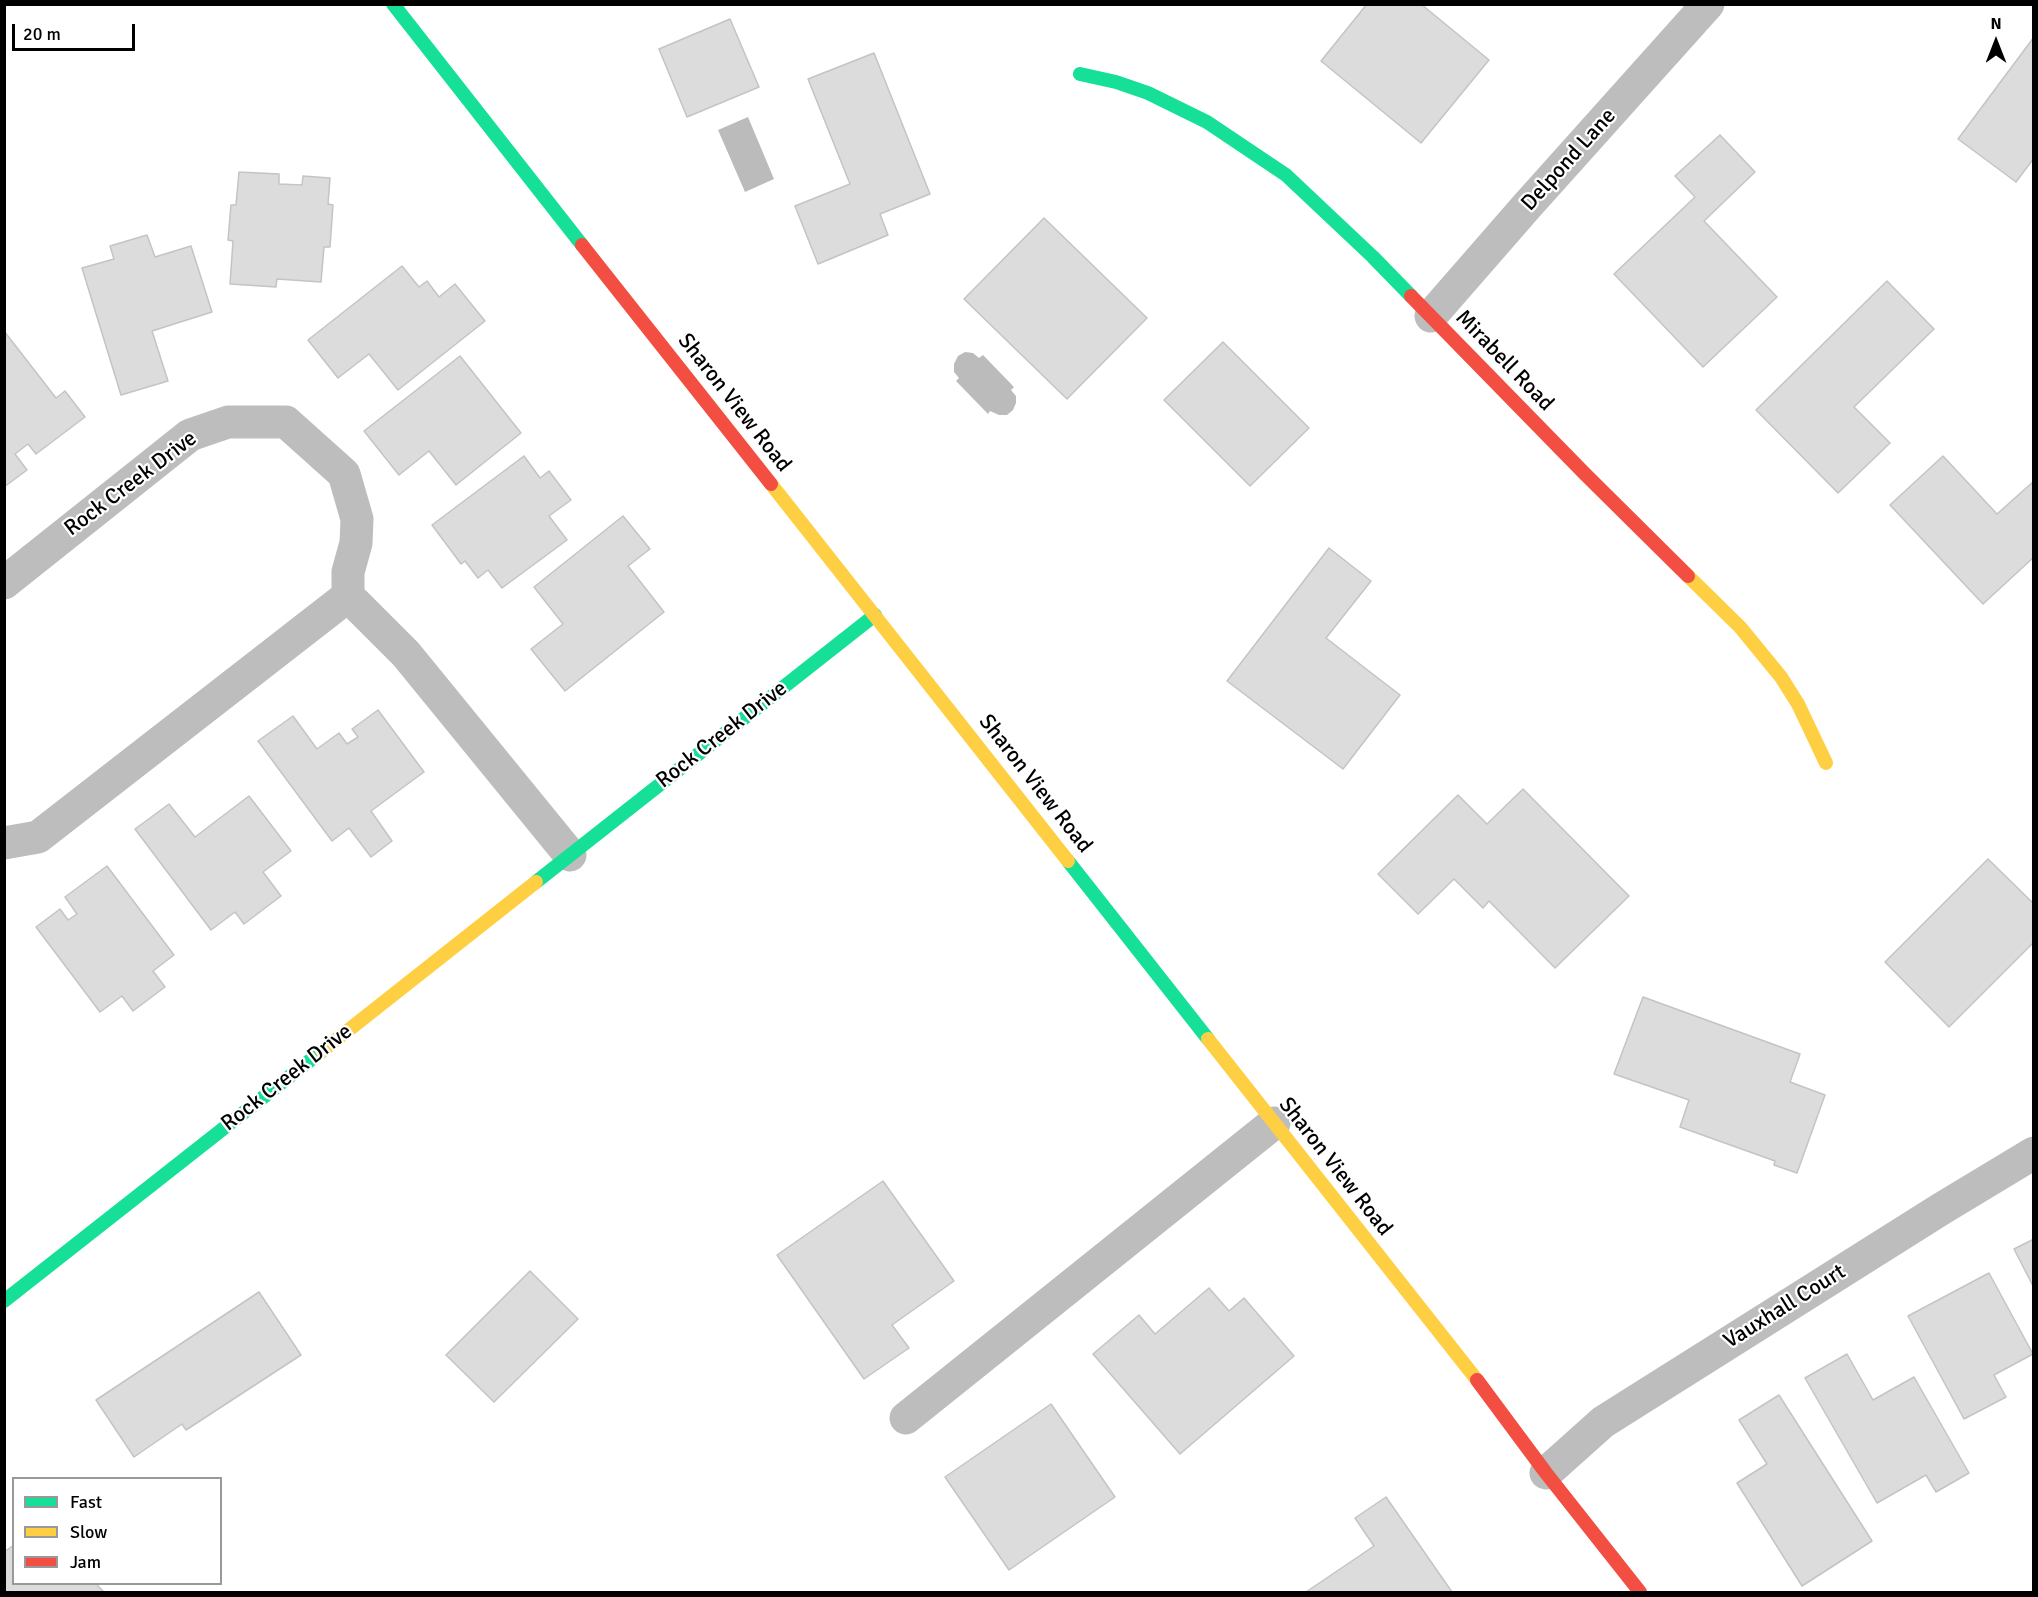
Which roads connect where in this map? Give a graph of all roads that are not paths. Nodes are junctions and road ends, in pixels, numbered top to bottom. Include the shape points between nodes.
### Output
1 (393, 4) edge
2 (1708, 4) edge
3 (1080, 74) dead end
4 (1431, 316) junction
5 (4, 583) edge
6 (348, 596) junction
7 (875, 615) junction
8 (1826, 763) dead end
9 (4, 843) edge
10 (570, 855) junction
11 (1274, 1123) junction
12 (2034, 1153) edge
13 (4, 1301) edge
14 (906, 1418) dead end
15 (1546, 1473) junction
16 (1640, 1593) edge

1 - 7 street, Sharon View Road
2 - 4 street, Delpond Lane
3 - 4 street, Mirabell Road via 1148,93 1197,117 1286,175
4 - 8 street, Mirabell Road via 1740,627 1781,677
5 - 6 street, Rock Creek Drive via 190,435 228,422 286,422 344,474 357,519
6 - 9 street via 38,837
6 - 10 street via 406,654
7 - 10 street, Rock Creek Drive
7 - 11 street, Sharon View Road
10 - 13 street, Rock Creek Drive
11 - 14 street
11 - 15 street, Sharon View Road
12 - 15 street, Vauxhall Court via 1603,1422
15 - 16 street, Sharon View Road

